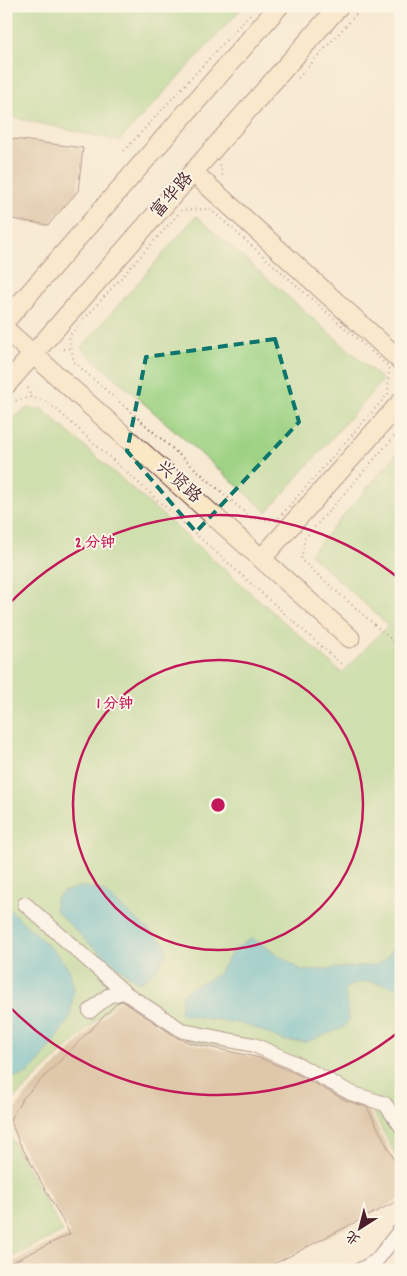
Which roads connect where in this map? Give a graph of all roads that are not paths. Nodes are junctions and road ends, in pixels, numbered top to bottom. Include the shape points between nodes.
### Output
1 (279, 6) edge
2 (339, 6) edge
3 (194, 173) junction
4 (6, 320) edge
5 (6, 330) edge
6 (34, 354) junction
7 (401, 361) edge
8 (6, 385) edge
9 (401, 402) edge
10 (262, 558) junction
11 (350, 638) dead end
12 (25, 904) dead end
13 (124, 992) junction
14 (90, 1011) dead end
15 (401, 1126) edge
16 (401, 1229) edge
17 (360, 1270) edge

1 - 4 street
2 - 3 street, 富华路
3 - 6 street, 富华路
3 - 7 street
5 - 6 street, 兴贤路
6 - 8 street, 富华路
6 - 10 street, 兴贤路
9 - 10 street
10 - 11 street, 兴贤路
12 - 13 street
13 - 14 street via 108,996
13 - 15 street via 183,1030 254,1045 351,1092 385,1104
16 - 17 street via 376,1261

